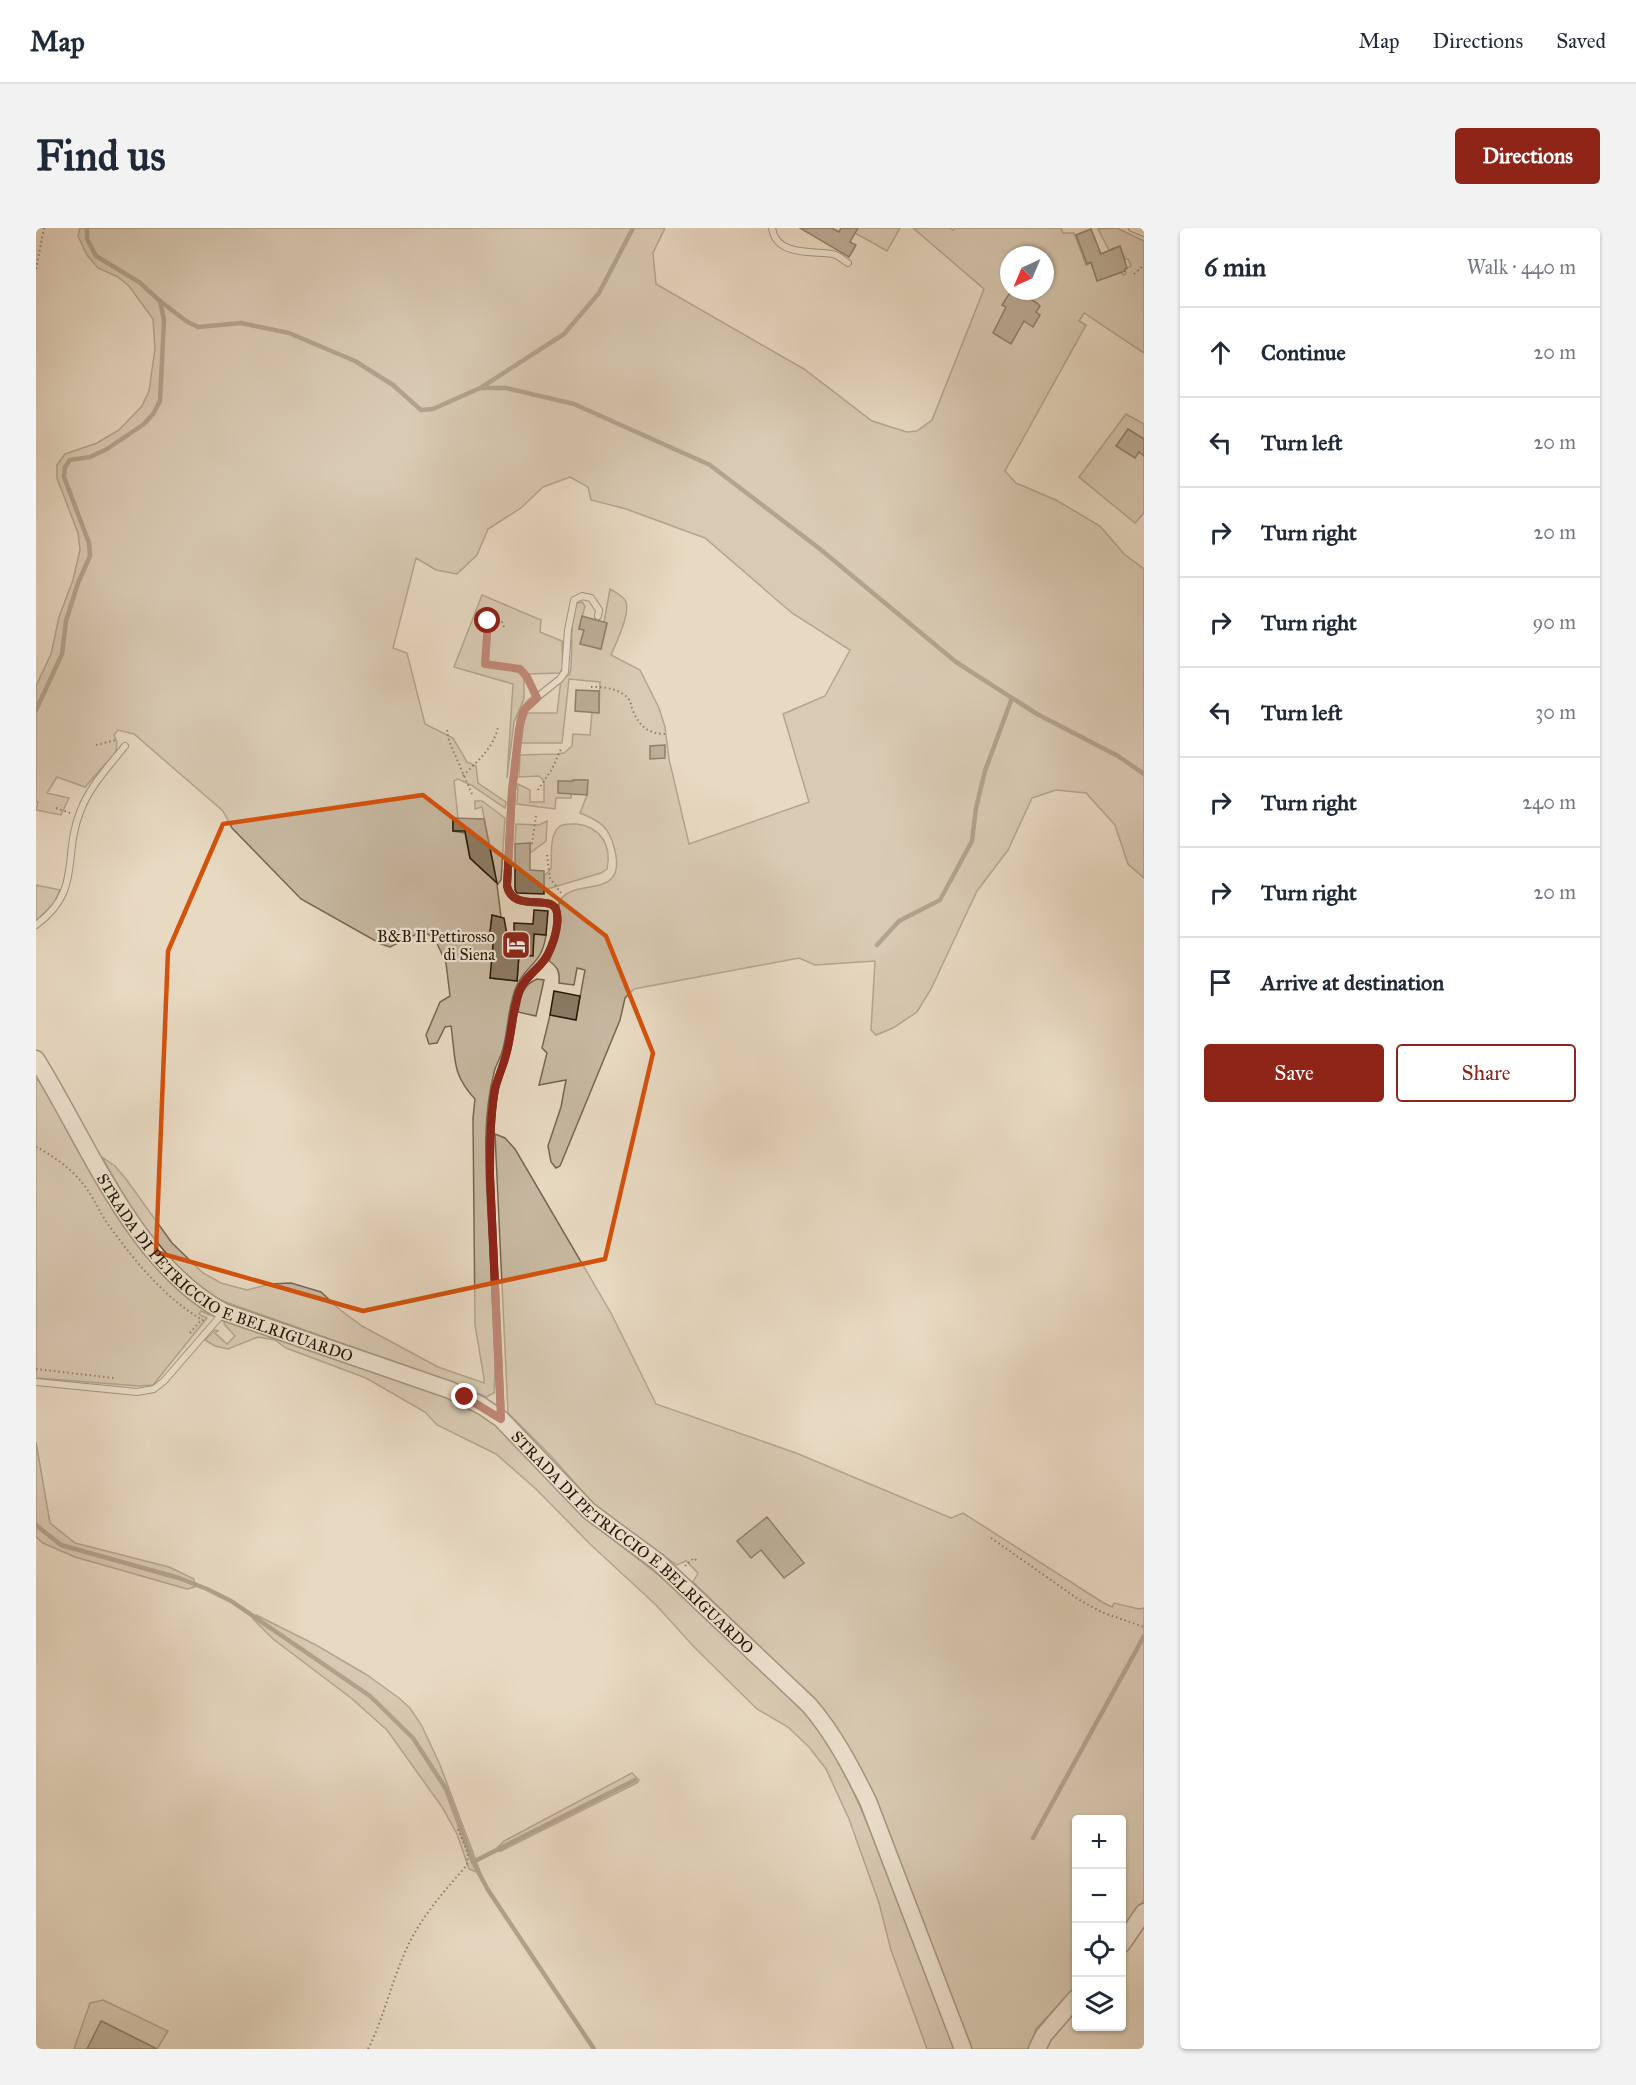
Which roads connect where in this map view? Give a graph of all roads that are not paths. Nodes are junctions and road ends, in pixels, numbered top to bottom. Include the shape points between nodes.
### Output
1 (772, 228) edge
2 (1132, 228) edge
3 (1144, 233) edge
4 (848, 262) dead end
5 (598, 616) dead end
6 (125, 746) road end
7 (36, 925) edge
8 (36, 1059) edge
9 (224, 1312) junction
10 (36, 1382) edge
11 (501, 1419) junction
12 (1144, 1912) edge
13 (1126, 1938) edge
14 (1072, 2004) edge
15 (963, 2049) edge
16 (1037, 2049) edge

1 - 4 lane via 773,237 785,247 805,253 834,254
2 - 3 lane
5 - 11 lane via 599,610 591,598 582,596 574,600 565,672 524,710 519,729 507,886 513,898 550,903 557,912 549,952 519,992 495,1091 490,1176
6 - 7 lane via 94,786 78,818 67,885 58,905
8 - 9 street, STRADA DI PETRICCIO E BELRIGUARDO via 128,1217 175,1277
9 - 10 lane via 154,1389 137,1392
9 - 11 street, STRADA DI PETRICCIO E BELRIGUARDO via 450,1390
11 - 15 street, STRADA DI PETRICCIO E BELRIGUARDO via 589,1511 679,1580 826,1726 868,1801
12 - 13 street
14 - 16 street via 1044,2035

